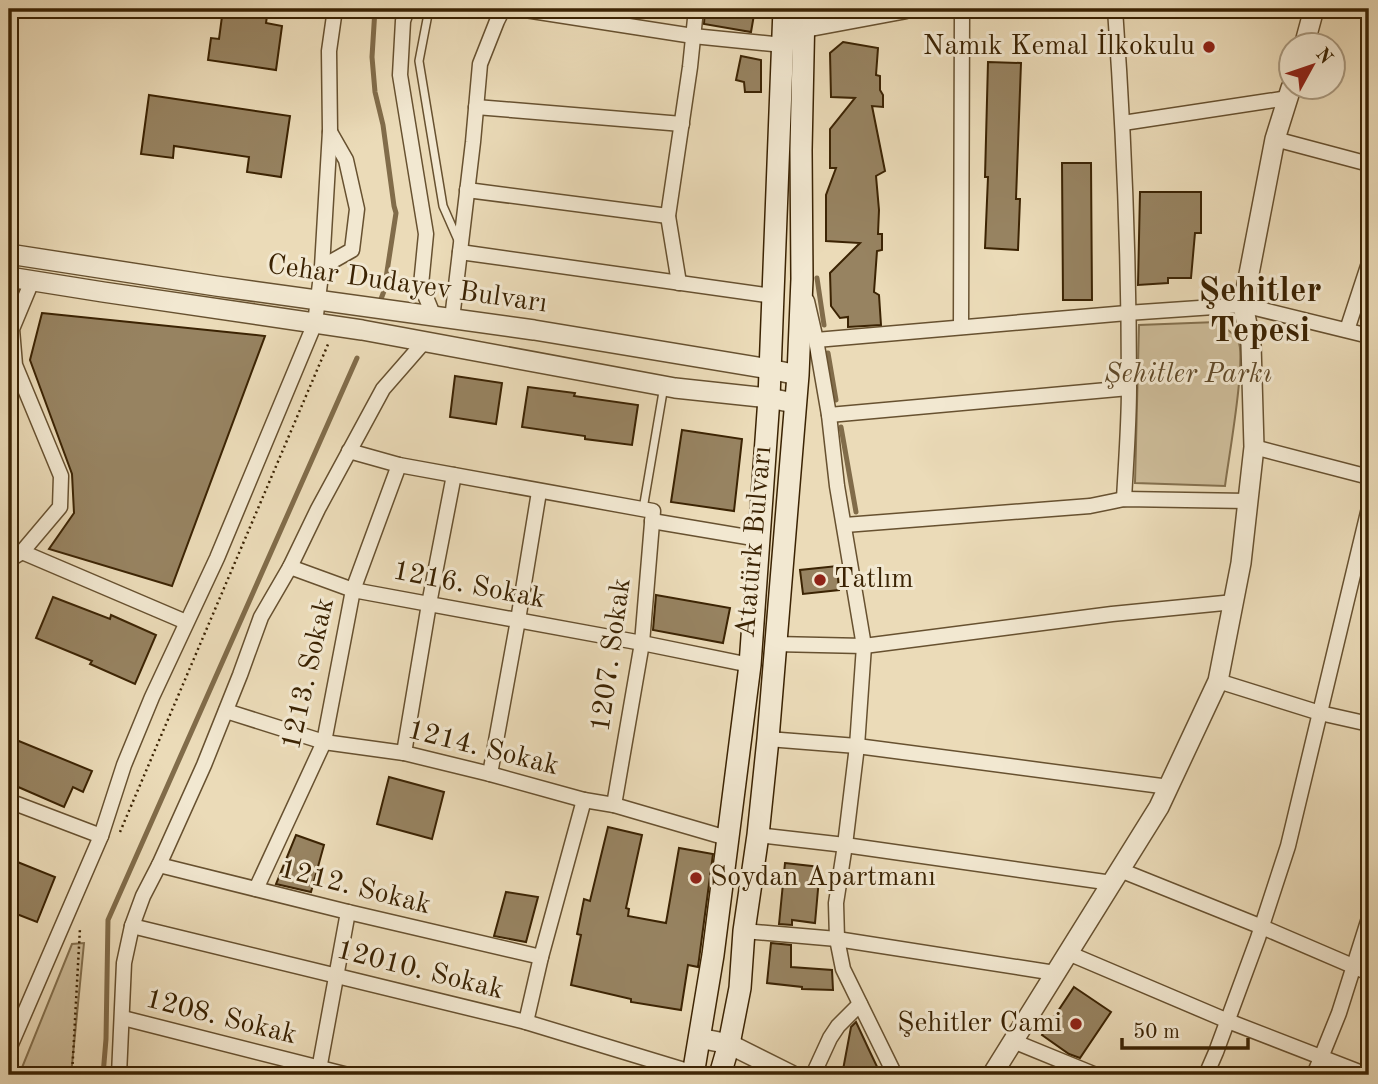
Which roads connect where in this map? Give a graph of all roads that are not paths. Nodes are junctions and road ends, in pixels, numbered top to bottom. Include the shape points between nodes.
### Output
1 (335, 9) edge
2 (407, 9) edge
3 (429, 9) edge
4 (503, 9) edge
5 (519, 9) edge
6 (695, 9) edge
7 (784, 9) edge
8 (904, 9) edge
9 (962, 9) edge
10 (1115, 9) edge
11 (1314, 9) edge
12 (803, 18) edge
13 (1308, 32) edge
14 (693, 36) junction
15 (783, 45) junction
16 (1276, 96) edge
17 (1287, 102) edge
18 (476, 107) junction
19 (1123, 123) junction
20 (681, 124) junction
21 (330, 131) junction
22 (1275, 139) junction
23 (1369, 164) edge
24 (467, 190) junction
25 (668, 216) junction
26 (460, 250) junction
27 (9, 254) edge
28 (1369, 263) edge
29 (322, 267) junction
30 (9, 276) edge
31 (802, 279) junction
32 (32, 281) junction
33 (680, 283) junction
34 (773, 296) junction
35 (318, 301) junction
36 (1243, 304) junction
37 (1127, 313) junction
38 (443, 318) junction
39 (315, 324) junction
40 (961, 327) junction
41 (1347, 330) junction
42 (1369, 336) edge
43 (816, 340) junction
44 (424, 342) junction
45 (769, 369) junction
46 (797, 375) junction
47 (664, 386) junction
48 (1129, 388) junction
49 (769, 398) junction
50 (794, 403) junction
51 (829, 415) junction
52 (1254, 447) junction
53 (349, 451) junction
54 (400, 465) junction
55 (454, 475) junction
56 (1369, 477) edge
57 (538, 492) junction
58 (1124, 499) junction
59 (1248, 501) junction
60 (1369, 508) edge
61 (650, 514) junction
62 (845, 525) junction
63 (759, 539) junction
64 (22, 552) junction
65 (9, 560) edge
66 (290, 567) junction
67 (353, 590) junction
68 (1234, 602) junction
69 (429, 604) junction
70 (517, 620) junction
71 (186, 622) junction
72 (642, 643) junction
73 (775, 645) junction
74 (864, 646) junction
75 (750, 665) junction
76 (1218, 681) junction
77 (226, 711) junction
78 (1320, 713) junction
79 (1369, 724) edge
80 (768, 739) junction
81 (324, 742) junction
82 (857, 746) junction
83 (404, 753) junction
84 (490, 774) junction
85 (1169, 787) junction
86 (584, 800) junction
87 (9, 801) edge
88 (614, 805) junction
89 (758, 835) junction
90 (101, 836) junction
91 (727, 838) junction
92 (845, 845) junction
93 (159, 865) junction
94 (1116, 876) junction
95 (256, 889) junction
96 (348, 912) junction
97 (1369, 918) edge
98 (132, 926) junction
99 (1262, 927) junction
100 (744, 932) junction
101 (837, 939) junction
102 (1068, 953) junction
103 (541, 957) junction
104 (1354, 967) junction
105 (1055, 973) junction
106 (1369, 973) edge
107 (335, 976) junction
108 (860, 1004) junction
109 (122, 1018) junction
110 (1228, 1021) junction
111 (526, 1022) junction
112 (699, 1038) junction
113 (1013, 1041) junction
114 (729, 1044) junction
115 (9, 1049) edge
116 (1321, 1058) junction
117 (318, 1071) edge
118 (693, 1074) edge
119 (119, 1075) edge
120 (348, 1075) edge
121 (720, 1075) edge
122 (791, 1075) edge
123 (814, 1075) edge
124 (895, 1075) edge
125 (992, 1075) edge
126 (1096, 1075) edge
127 (1206, 1075) edge
128 (1314, 1075) edge
129 (1367, 1075) edge

1 - 21 street via 329,51
2 - 38 street via 400,75 426,234 421,285
3 - 26 lane via 419,61 443,206
4 - 18 street via 480,64
5 - 14 street
6 - 14 street
7 - 15 main road, Atatürk Bulvarı
8 - 12 street
9 - 40 street
10 - 19 street
11 - 13 street
12 - 31 main road, Atatürk Bulvarı
14 - 15 street
14 - 20 street
15 - 34 main road, Atatürk Bulvarı
16 - 19 street
17 - 22 street
18 - 20 street
18 - 24 street
19 - 37 street
20 - 25 street
21 - 29 street
21 - 29 street via 346,160 357,209 352,250
22 - 23 street
22 - 36 street
24 - 25 street
24 - 26 street
25 - 33 street
26 - 33 street
26 - 38 street
27 - 35 street, Cehar Dudayev Bulvarı
28 - 41 street
29 - 35 street
30 - 32 street, Cehar Dudayev Bulvarı
31 - 43 street
31 - 46 main road, Atatürk Bulvarı
32 - 39 street, Cehar Dudayev Bulvarı
32 - 64 street via 12,329 15,365 61,477 60,507
33 - 34 street
34 - 45 main road, Atatürk Bulvarı
35 - 38 street, Cehar Dudayev Bulvarı
35 - 39 street
36 - 37 street
36 - 41 street
36 - 52 street via 1251,344
37 - 40 street
37 - 48 street
38 - 45 street, Cehar Dudayev Bulvarı
39 - 44 street, Cehar Dudayev Bulvarı
39 - 71 street
40 - 43 street
41 - 42 street
43 - 51 street
44 - 47 street, Cehar Dudayev Bulvarı
44 - 53 street via 383,389
45 - 46 street, Cehar Dudayev Bulvarı
45 - 49 main road, Atatürk Bulvarı
46 - 50 main road, Atatürk Bulvarı
47 - 49 street, Cehar Dudayev Bulvarı
47 - 61 lane
48 - 51 street
48 - 58 street
49 - 50 street, Cehar Dudayev Bulvarı
49 - 63 main road, Atatürk Bulvarı
50 - 73 main road, Atatürk Bulvarı
51 - 62 street
52 - 56 street
52 - 59 street
53 - 54 street
53 - 66 street
54 - 55 street
54 - 67 street, 1213. Sokak
55 - 57 street
55 - 69 street
57 - 61 street
57 - 70 street
58 - 59 street
58 - 62 street via 1090,506
59 - 68 street
60 - 78 street
61 - 63 street
61 - 72 street, 1207. Sokak
62 - 74 street
63 - 75 main road, Atatürk Bulvarı
64 - 65 street
64 - 71 street
66 - 67 street, 1216. Sokak
66 - 77 street via 261,617
67 - 69 street, 1216. Sokak
67 - 81 street, 1213. Sokak
68 - 74 street
68 - 76 street
69 - 70 street, 1216. Sokak
69 - 83 street
70 - 72 street, 1216. Sokak
70 - 84 street
71 - 90 street via 124,765
72 - 75 street, 1216. Sokak
72 - 88 street, 1207. Sokak
73 - 74 street
73 - 80 main road, Atatürk Bulvarı
74 - 82 street
75 - 91 main road, Atatürk Bulvarı
76 - 78 street
76 - 85 street
77 - 81 street, 1214. Sokak
77 - 93 street
78 - 79 street
78 - 99 street
80 - 82 street
80 - 89 main road, Atatürk Bulvarı
81 - 83 street, 1214. Sokak
81 - 95 street, 1213. Sokak
82 - 85 street
82 - 92 street
83 - 84 street, 1214. Sokak
84 - 86 street, 1214. Sokak
85 - 94 street
86 - 88 street, 1214. Sokak
86 - 103 street
87 - 90 street
88 - 91 street, 1214. Sokak
89 - 92 street
89 - 100 main road, Atatürk Bulvarı
90 - 115 street
91 - 112 main road, Atatürk Bulvarı
92 - 94 street
92 - 101 street via 836,903
93 - 95 street, 1212. Sokak
93 - 98 street
94 - 99 street
94 - 102 street
95 - 96 street, 1212. Sokak
96 - 103 street, 1212. Sokak
96 - 107 street
97 - 104 street
98 - 107 street, 12010. Sokak
98 - 109 street via 124,963
99 - 104 street
99 - 110 street
100 - 101 street
100 - 114 main road, Atatürk Bulvarı
101 - 105 street
101 - 108 street via 843,969
102 - 105 street
102 - 110 street
103 - 111 street
104 - 106 street
104 - 116 street
105 - 113 street
107 - 111 street, 12010. Sokak
107 - 117 street
108 - 123 street via 830,1038
108 - 124 street
109 - 117 street, 1208. Sokak
109 - 119 street
110 - 116 street
110 - 127 street
111 - 118 street, 12010. Sokak
112 - 114 street
112 - 118 main road, Atatürk Bulvarı
113 - 125 street
113 - 126 street
114 - 121 main road, Atatürk Bulvarı
114 - 122 street
116 - 128 street
116 - 129 street
117 - 120 street, 1208. Sokak

